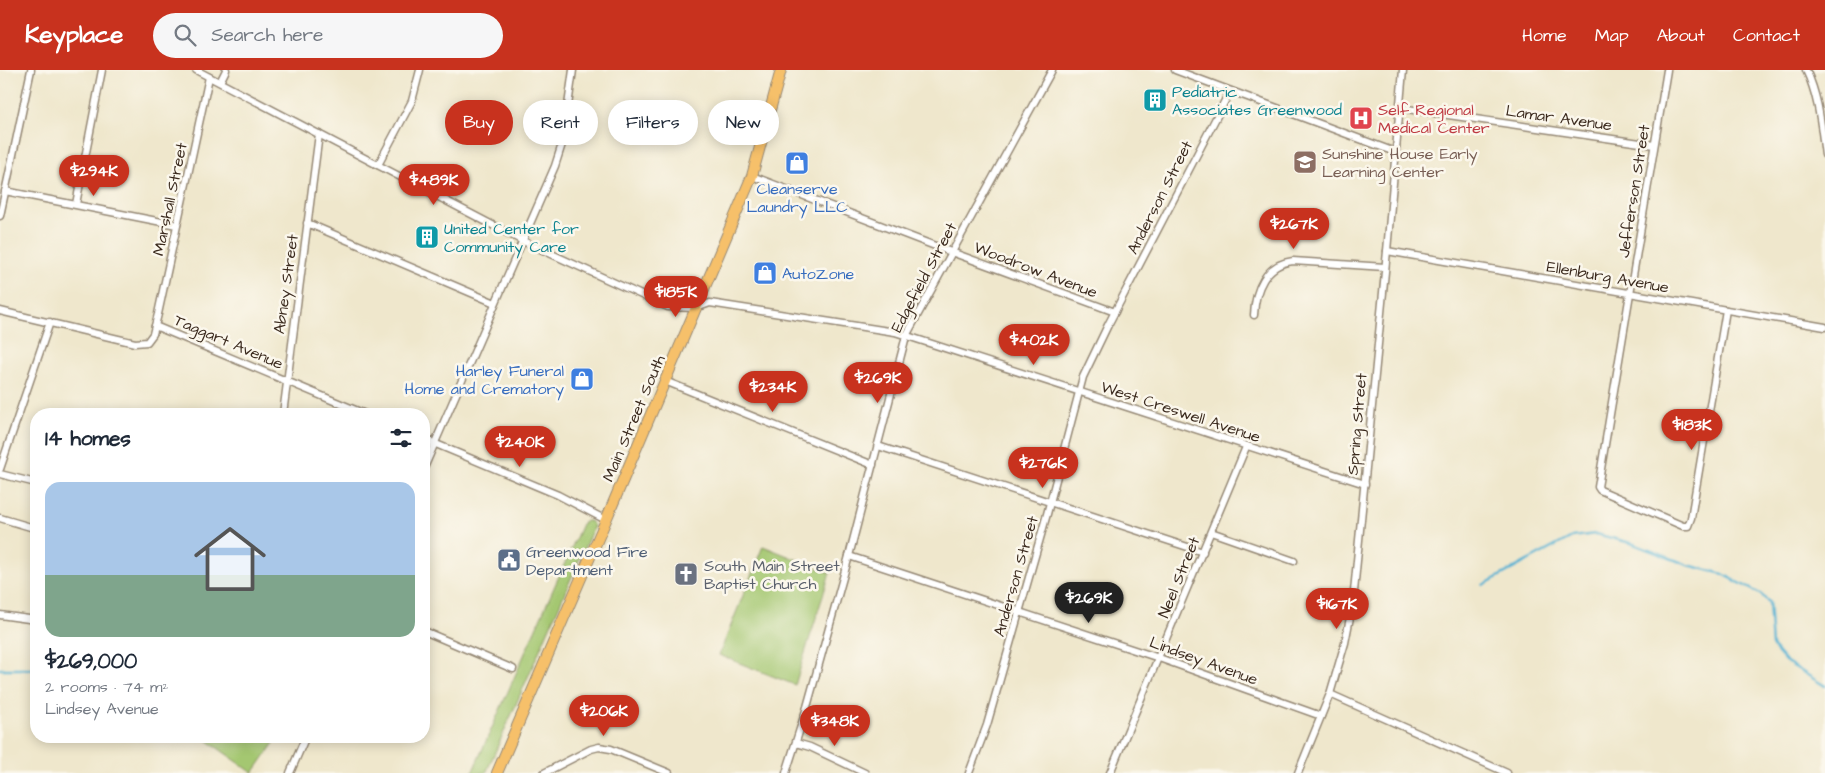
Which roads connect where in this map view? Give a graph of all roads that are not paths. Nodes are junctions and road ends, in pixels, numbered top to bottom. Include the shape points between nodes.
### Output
1 (31, 70) edge
2 (102, 70) edge
3 (196, 70) edge
4 (226, 70) edge
5 (420, 70) edge
6 (573, 70) edge
7 (782, 70) edge
8 (1052, 70) edge
9 (1175, 70) edge
10 (1403, 70) edge
11 (1667, 70) edge
12 (1806, 70) edge
13 (209, 77) junction
14 (220, 82) junction
15 (1230, 91) junction
16 (1400, 108) junction
17 (319, 134) junction
18 (1654, 145) junction
19 (1396, 152) junction
20 (1825, 155) edge
21 (378, 165) junction
22 (752, 176) junction
23 (5, 190) junction
24 (76, 204) junction
25 (0, 216) edge
26 (307, 223) junction
27 (177, 225) junction
28 (523, 241) junction
29 (1387, 251) junction
30 (952, 252) junction
31 (1385, 267) junction
32 (1630, 294) junction
33 (495, 303) junction
34 (696, 308) junction
35 (1726, 310) junction
36 (0, 311) edge
37 (1115, 312) junction
38 (1254, 315) dead end
39 (50, 322) junction
40 (155, 326) junction
41 (1825, 327) edge
42 (906, 336) junction
43 (287, 380) junction
44 (665, 381) junction
45 (1079, 392) junction
46 (284, 408) edge
47 (351, 408) edge
48 (430, 441) edge
49 (435, 443) junction
50 (878, 446) junction
51 (1246, 447) junction
52 (430, 454) edge
53 (873, 465) junction
54 (0, 469) edge
55 (0, 474) edge
56 (30, 482) edge
57 (1365, 484) junction
58 (1050, 502) junction
59 (0, 518) edge
60 (606, 520) junction
61 (30, 527) edge
62 (1211, 532) junction
63 (1203, 552) junction
64 (849, 556) junction
65 (1294, 561) dead end
66 (1020, 612) junction
67 (0, 615) edge
68 (30, 619) edge
69 (430, 634) edge
70 (1159, 658) junction
71 (513, 669) dead end
72 (1330, 694) junction
73 (1321, 716) junction
74 (303, 743) edge
75 (796, 743) junction
76 (290, 773) edge
77 (497, 773) edge
78 (544, 773) edge
79 (669, 773) edge
80 (786, 773) edge
81 (865, 773) edge
82 (969, 773) edge
83 (1110, 773) edge
84 (1298, 773) edge
85 (1507, 773) edge

1 - 23 street
2 - 24 street
3 - 13 street, West Creswell Avenue
4 - 14 street
5 - 21 street via 412,102
6 - 28 street via 560,153
7 - 22 main road, Main Street South
8 - 30 street, Edgefield Street
9 - 15 street
10 - 16 street, Spring Street
11 - 18 street, Jefferson Street
12 - 20 street via 1817,103
13 - 14 street, West Creswell Avenue
13 - 27 street, Marshall Street
14 - 17 street, West Creswell Avenue
15 - 19 street
15 - 37 street, Anderson Street
16 - 18 street, Lamar Avenue
16 - 19 street, Spring Street
17 - 21 street, West Creswell Avenue
17 - 26 street, Abney Street
18 - 32 street, Jefferson Street
19 - 29 street, Spring Street
21 - 28 street, West Creswell Avenue
22 - 30 street, Woodrow Avenue
22 - 34 main road, Main Street South
23 - 24 street
23 - 25 street
24 - 27 street
26 - 33 street
26 - 43 street, Abney Street
27 - 40 street, Marshall Street
28 - 33 street
28 - 34 street, West Creswell Avenue via 668,307
29 - 31 street, Spring Street
29 - 32 street, Ellenburg Avenue
30 - 37 street, Woodrow Avenue
30 - 42 street, Edgefield Street
31 - 38 street via 1285,262 1271,270 1261,284
31 - 57 street, Spring Street
32 - 35 street, Ellenburg Avenue
32 - 35 street, Jefferson Street via 1598,487 1683,526 1688,526 1696,490
33 - 49 street
34 - 42 street, West Creswell Avenue via 710,303
34 - 44 main road, Main Street South
35 - 41 street, Ellenburg Avenue
36 - 39 street, Taggart Avenue
37 - 45 street, Anderson Street via 1086,369
39 - 40 street, Taggart Avenue via 141,343 148,342
39 - 54 street
40 - 43 street, Taggart Avenue
42 - 45 street, West Creswell Avenue
42 - 50 street, Edgefield Street
43 - 46 street, Abney Street
43 - 47 street, Taggart Avenue
44 - 53 street
44 - 60 main road, Main Street South
45 - 51 street, West Creswell Avenue
45 - 58 street, Anderson Street
48 - 49 street
49 - 52 street
49 - 60 street via 558,495
50 - 53 street, Edgefield Street
50 - 58 street
51 - 57 street, West Creswell Avenue
51 - 62 street, Neel Street
53 - 64 street, Edgefield Street
55 - 56 street
57 - 72 street, Spring Street via 1353,602
58 - 63 street
58 - 66 street, Anderson Street
59 - 61 street
60 - 77 main road, Main Street South
62 - 63 street, Neel Street
62 - 65 street
63 - 70 street, Neel Street
64 - 66 street, Lindsey Avenue
64 - 75 street, Edgefield Street
66 - 70 street, Lindsey Avenue
66 - 82 street, Anderson Street via 987,725
67 - 68 street
69 - 71 street
70 - 73 street, Lindsey Avenue
70 - 83 street, Neel Street
72 - 73 street, Spring Street
72 - 85 street
73 - 84 street, Spring Street
74 - 76 street
75 - 80 street, Edgefield Street
75 - 81 street
78 - 79 street via 599,747

